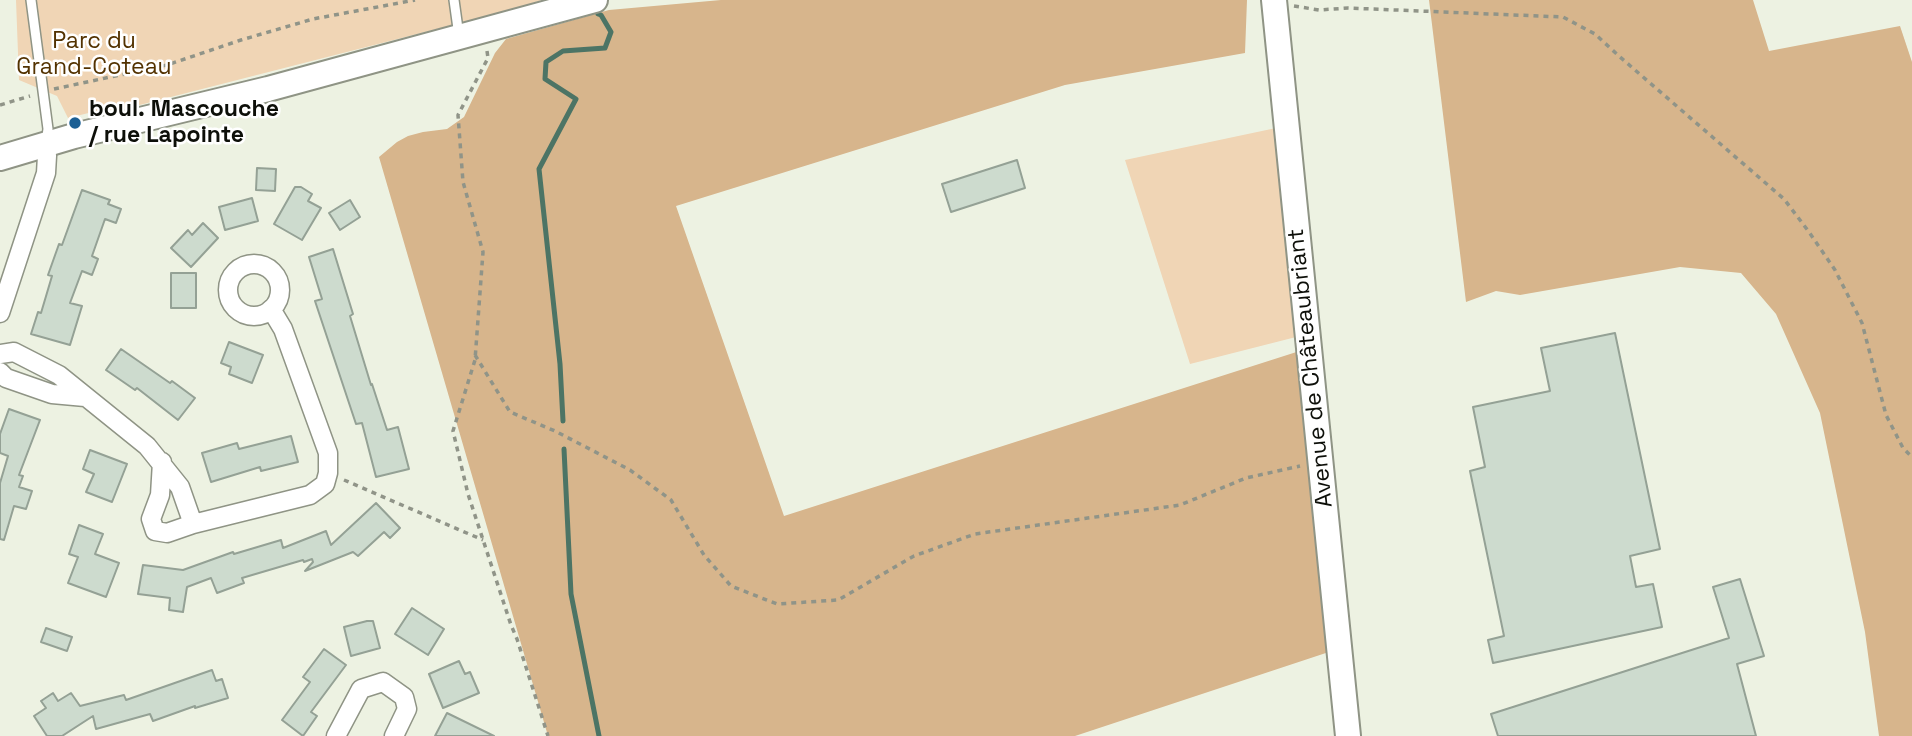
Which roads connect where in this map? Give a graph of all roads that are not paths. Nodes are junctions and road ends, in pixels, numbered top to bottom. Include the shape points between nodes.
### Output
1 (31, 0) edge
2 (454, 0) edge
3 (595, 0) edge
4 (1274, 2) edge
5 (459, 37) junction
6 (46, 144) junction
7 (0, 158) edge
8 (271, 309) dead end
9 (0, 313) edge
10 (0, 355) edge
11 (0, 372) edge
12 (85, 397) junction
13 (162, 462) junction
14 (193, 524) junction
15 (336, 736) edge
16 (394, 736) edge
17 (1348, 736) edge

1 - 6 lane via 48,129
2 - 5 lane
3 - 5 street
4 - 17 street, Avenue de Châteaubriant
5 - 6 street
6 - 7 street
6 - 9 street via 46,173
8 - 14 street via 283,329 328,453 325,484 310,495
10 - 12 street via 20,354 59,374
11 - 12 street via 52,394
12 - 13 street
13 - 14 street via 180,487
13 - 14 street via 160,495 151,519 155,531 167,533
15 - 16 street via 361,689 383,681 404,697 407,709

